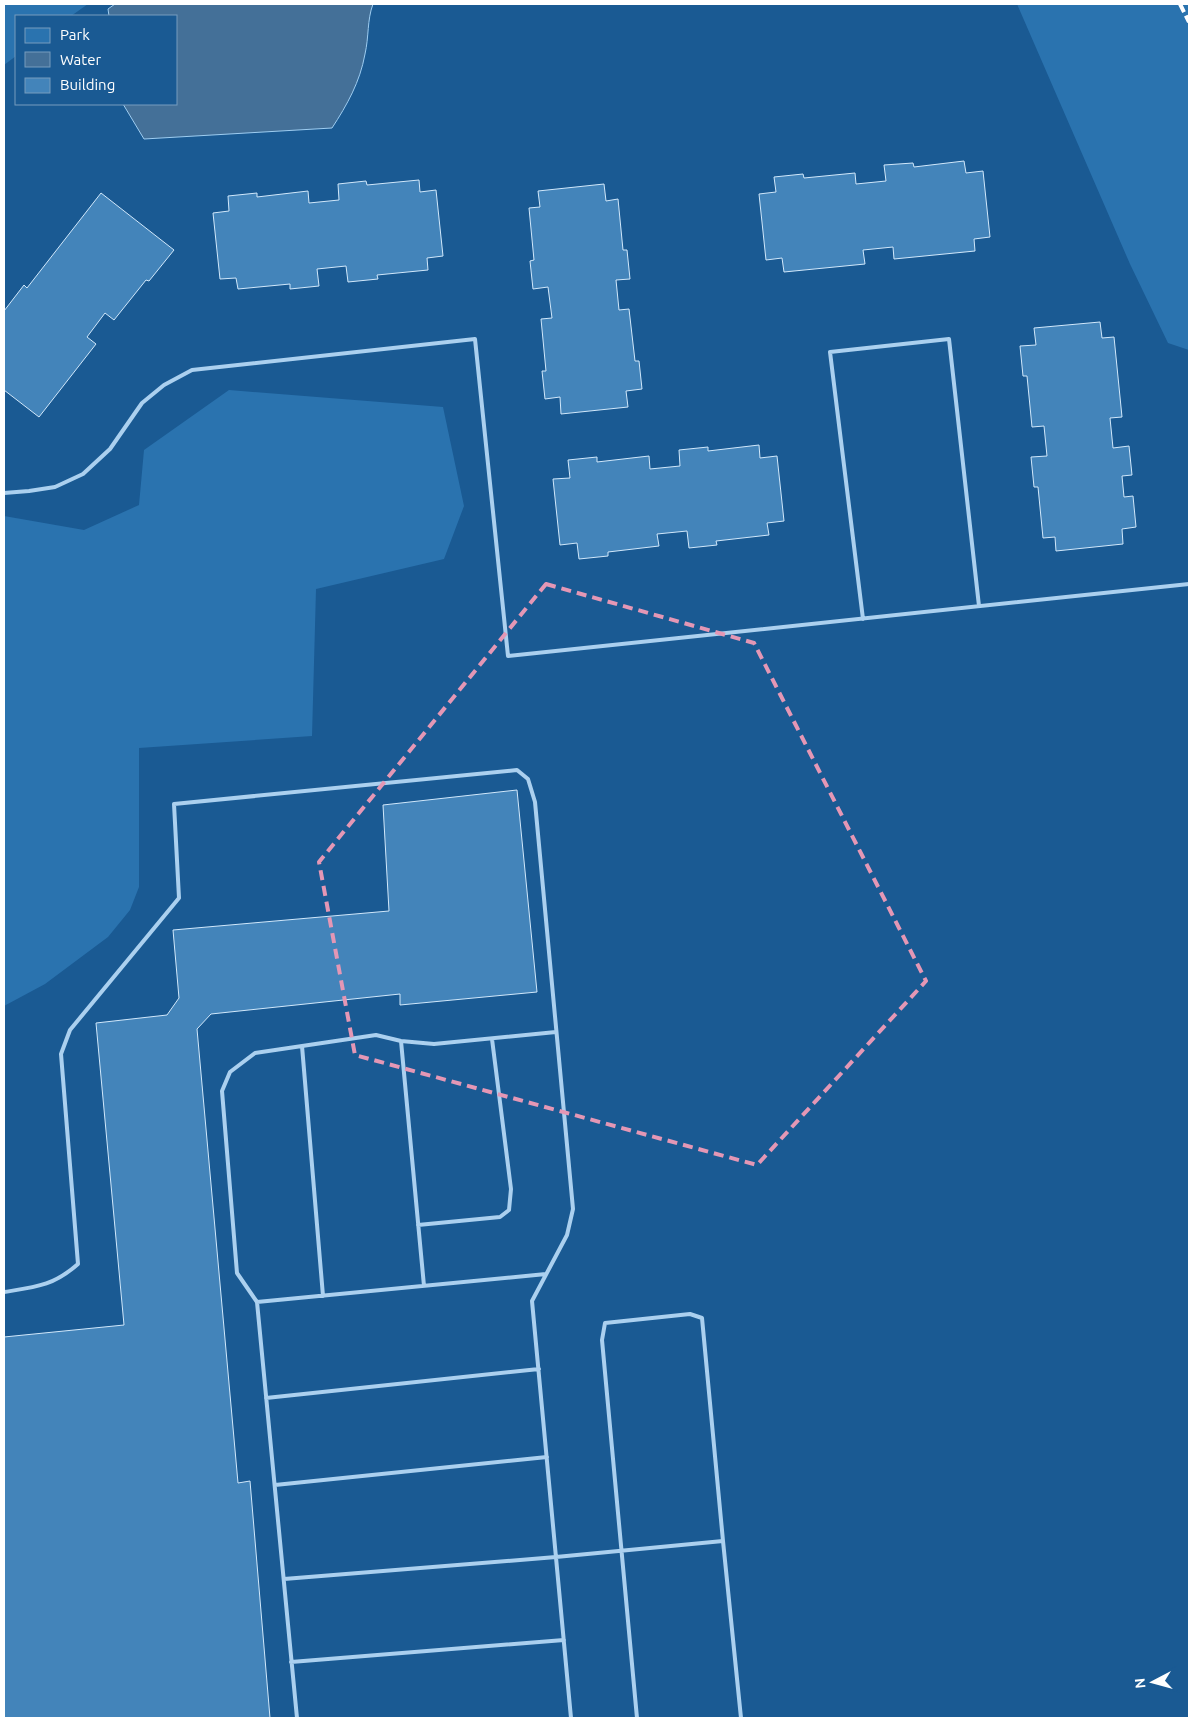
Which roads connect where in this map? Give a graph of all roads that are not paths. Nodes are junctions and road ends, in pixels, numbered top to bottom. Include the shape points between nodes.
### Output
1 (4, 493) edge
2 (1189, 584) edge
3 (979, 606) junction
4 (863, 619) junction
5 (556, 1032) junction
6 (492, 1039) junction
7 (401, 1041) junction
8 (302, 1046) junction
9 (418, 1225) junction
10 (546, 1274) junction
11 (424, 1286) junction
12 (4, 1292) edge
13 (323, 1296) junction
14 (257, 1302) junction
15 (539, 1369) junction
16 (266, 1398) junction
17 (547, 1457) junction
18 (275, 1486) junction
19 (723, 1541) junction
20 (622, 1551) junction
21 (556, 1557) junction
22 (284, 1579) junction
23 (564, 1640) junction
24 (291, 1662) junction
25 (297, 1718) edge
26 (572, 1718) edge
27 (637, 1718) edge
28 (741, 1718) edge

1 - 4 lane via 55,487 83,474 110,449 142,403 164,385 192,370 475,339 508,656
2 - 3 lane
3 - 4 lane
3 - 4 lane via 950,339 840,350 830,352
5 - 6 lane
5 - 10 lane via 573,1209 567,1235
5 - 12 lane via 535,802 528,779 517,770 174,804 179,898 70,1030 61,1054 78,1264 64,1276 40,1287
6 - 7 lane via 434,1044
6 - 9 lane via 511,1189 509,1210 500,1217
7 - 8 lane via 376,1035
7 - 9 lane
8 - 13 lane
8 - 14 lane via 255,1053 230,1072 222,1091 237,1273
9 - 11 lane
10 - 11 lane
10 - 15 lane via 532,1302
11 - 13 lane
13 - 14 lane
14 - 16 lane
15 - 16 lane
15 - 17 lane
16 - 18 lane
17 - 18 lane
17 - 21 lane
18 - 22 lane
19 - 20 lane
19 - 20 lane via 702,1318 690,1314 605,1323 602,1340
19 - 28 lane
20 - 21 lane
20 - 27 lane
21 - 22 lane
21 - 23 lane
22 - 24 lane
23 - 24 lane
23 - 26 lane
24 - 25 lane

